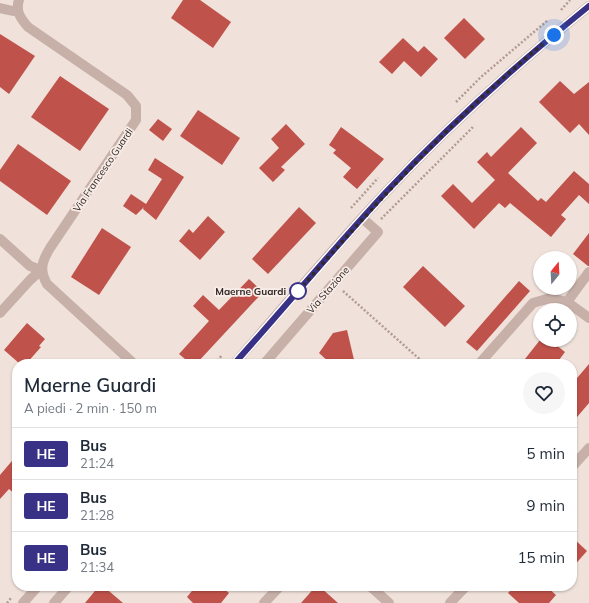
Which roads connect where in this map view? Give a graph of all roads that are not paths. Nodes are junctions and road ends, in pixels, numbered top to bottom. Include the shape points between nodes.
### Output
1 (19, 5) edge
2 (589, 6) edge
3 (0, 8) edge
4 (362, 218) junction
5 (0, 239) edge
6 (41, 270) junction
7 (589, 272) edge
8 (567, 302) junction
9 (0, 313) edge
10 (589, 318) edge
11 (129, 359) edge
12 (238, 359) edge
13 (268, 359) edge
14 (483, 359) edge
15 (589, 448) edge
16 (577, 461) edge
17 (34, 591) edge
18 (65, 591) edge
19 (275, 591) edge
20 (376, 591) edge
21 (461, 591) edge
22 (23, 603) edge
23 (54, 603) edge
24 (264, 603) edge
25 (390, 603) edge
26 (450, 603) edge

1 - 3 street via 13,11
1 - 6 street, Via Francesco Guardi via 28,27 127,95 136,106 136,120 50,248
2 - 4 street via 524,59 469,109
4 - 12 street
4 - 13 street, Via Stazione via 378,232
5 - 6 street via 30,266
6 - 9 street, Via Francesco Guardi
6 - 11 street via 47,284
7 - 8 street
8 - 10 street
8 - 14 street via 550,298 533,303
15 - 16 street
17 - 22 street
18 - 23 street
19 - 24 street
20 - 25 street
21 - 26 street

